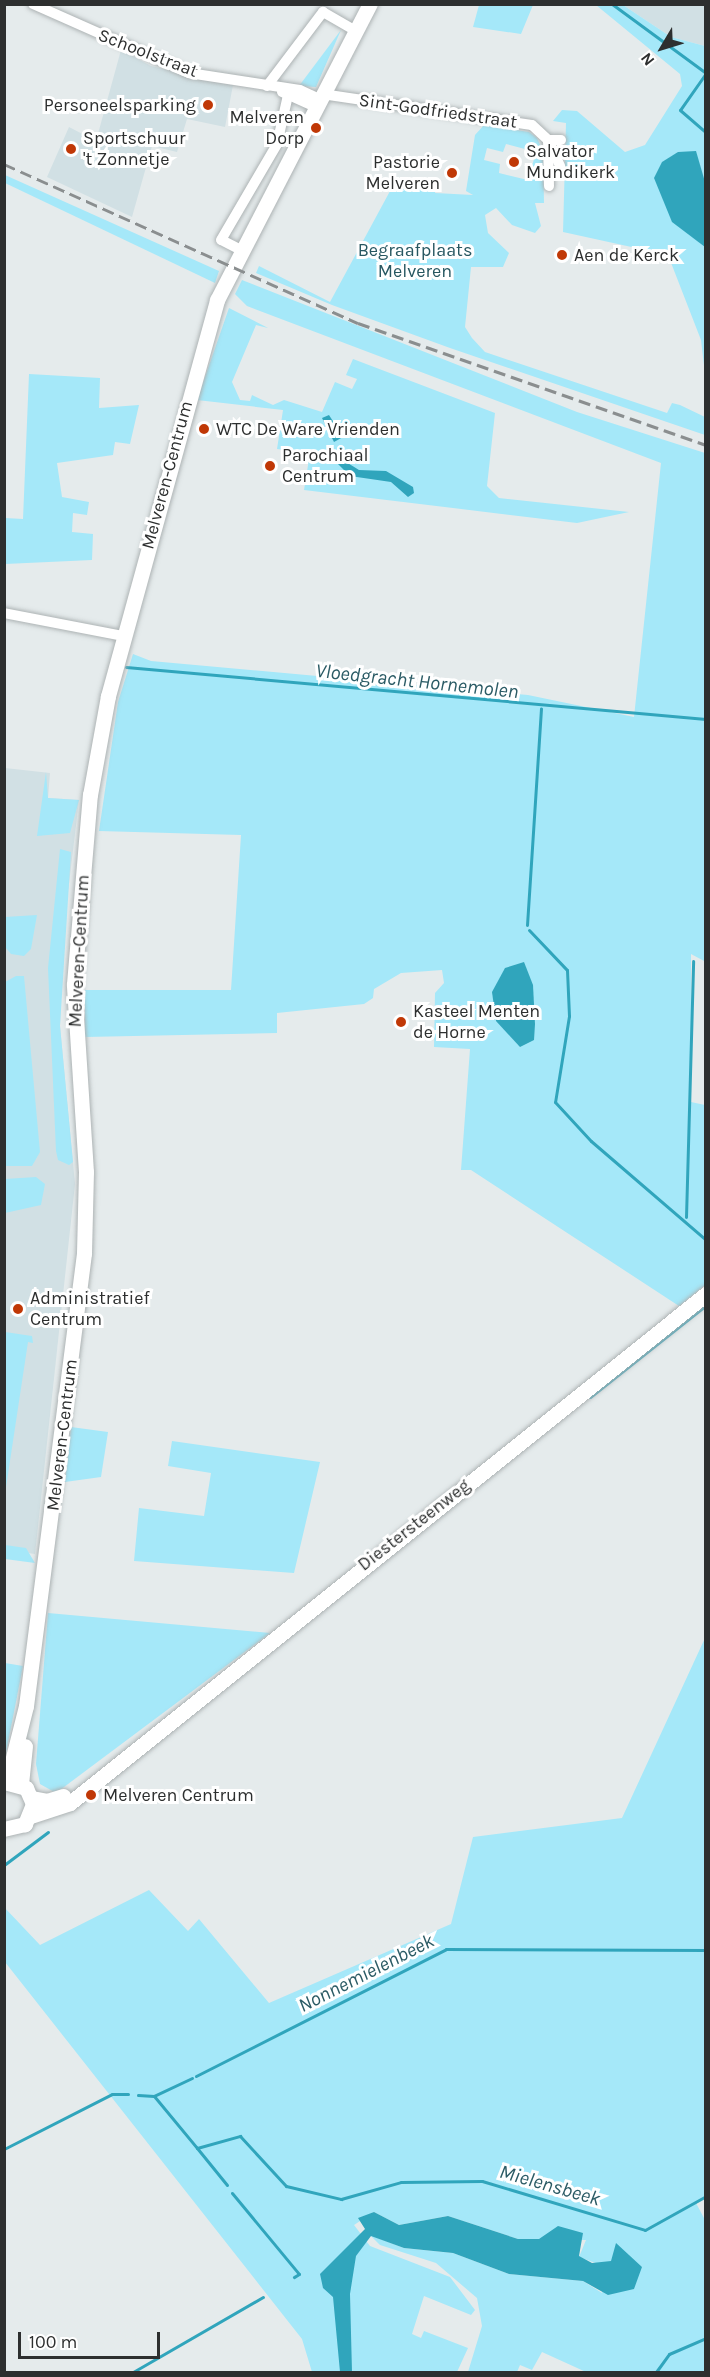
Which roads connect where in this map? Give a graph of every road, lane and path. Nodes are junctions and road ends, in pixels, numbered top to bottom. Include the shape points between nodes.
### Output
1 (33, 4) edge
2 (370, 4) edge
3 (356, 31) junction
4 (267, 86) junction
5 (288, 95) junction
6 (319, 100) junction
7 (548, 140) junction
8 (561, 140) dead end
9 (560, 166) dead end
10 (549, 186) dead end
11 (242, 250) junction
12 (4, 613) edge
13 (123, 636) junction
14 (705, 1294) edge
15 (123, 1756) junction
16 (11, 1782) edge
17 (32, 1798) junction
18 (31, 1816) junction
19 (6, 1831) edge

1 - 4 street, Schoolstraat via 189,73
2 - 3 main road, Melveren-Centrum
3 - 4 street via 323,12
3 - 6 main road, Melveren-Centrum
4 - 5 street, Schoolstraat
4 - 6 street, Schoolstraat via 300,90
5 - 6 street, Schoolstraat
5 - 11 street via 277,144 221,240
6 - 7 street, Sint-Godfriedstraat via 532,125
6 - 11 main road, Melveren-Centrum
7 - 8 street
7 - 9 street
7 - 10 street
11 - 13 main road, Melveren-Centrum via 216,300
12 - 13 street
13 - 16 main road, Melveren-Centrum via 94,762 74,1008 86,1172 84,1252 27,1706
14 - 15 main road, Diestersteenweg
15 - 17 main road, Diestersteenweg via 55,1800
15 - 18 main road, Diestersteenweg via 70,1803
16 - 17 main road
17 - 18 main road
18 - 19 main road, Diestersteenweg

